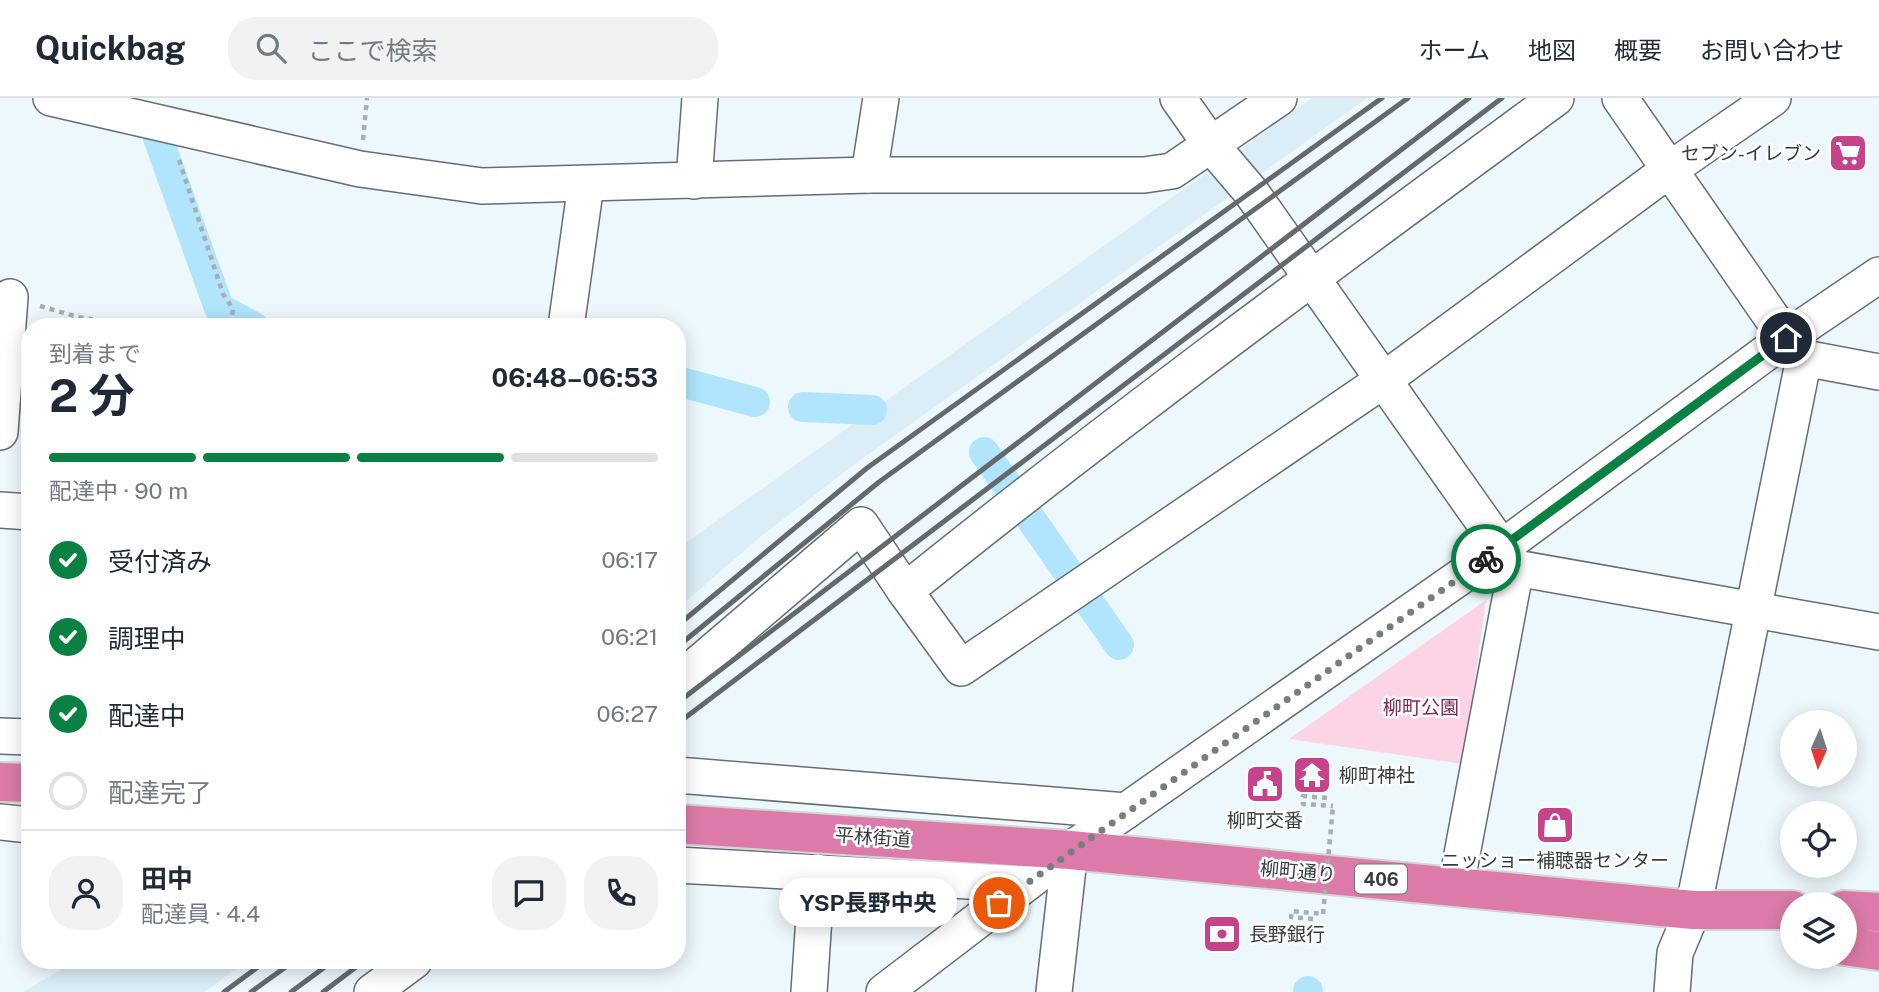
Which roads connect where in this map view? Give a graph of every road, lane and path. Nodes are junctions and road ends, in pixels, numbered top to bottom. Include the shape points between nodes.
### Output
1 (51, 98) edge
2 (367, 98) edge
3 (701, 98) edge
4 (881, 98) edge
5 (1178, 98) edge
6 (1279, 98) edge
7 (1556, 98) edge
8 (1620, 98) edge
9 (1773, 98) edge
10 (167, 124) junction
11 (1212, 145) junction
12 (360, 169) junction
13 (1669, 170) junction
14 (869, 176) junction
15 (694, 181) junction
16 (586, 184) junction
17 (1879, 275) edge
18 (1312, 277) junction
19 (10, 297) joint
20 (84, 318) edge
21 (232, 318) edge
22 (567, 318) edge
23 (1795, 348) junction
24 (1879, 372) edge
25 (1385, 379) junction
26 (0, 432) edge
27 (0, 510) edge
28 (21, 511) edge
29 (1508, 559) junction
30 (905, 590) junction
31 (1755, 609) junction
32 (1879, 632) edge
33 (686, 674) edge
34 (0, 736) edge
35 (21, 737) edge
36 (686, 776) edge
37 (0, 782) edge
38 (21, 783) edge
39 (1327, 798) dead end
40 (1126, 811) junction
41 (0, 822) edge
42 (21, 824) edge
43 (686, 825) edge
44 (1070, 850) junction
45 (686, 865) edge
46 (817, 872) junction
47 (1024, 884) junction
48 (1456, 886) junction
49 (1780, 910) edge
50 (1693, 911) junction
51 (1857, 911) edge
52 (1879, 912) edge
53 (1314, 919) dead end
54 (1780, 931) edge
55 (1857, 948) edge
56 (1879, 951) edge
57 (403, 969) edge
58 (372, 992) edge
59 (809, 992) edge
60 (884, 992) edge
61 (1054, 992) edge
62 (1672, 992) edge

1 - 10 street
2 - 12 path
3 - 15 street
4 - 14 street
5 - 11 street
6 - 11 street
7 - 18 street
8 - 13 street
9 - 13 street
10 - 12 street
10 - 21 path via 223,294 233,309
11 - 14 street via 1172,171 1144,175
11 - 18 street
12 - 16 street via 482,186
13 - 23 street
13 - 25 street
14 - 15 street
15 - 16 street
16 - 22 street
17 - 23 street
18 - 25 street
18 - 30 street
19 - 20 path
19 - 26 street
23 - 24 street
23 - 29 street
23 - 31 street
25 - 29 street
25 - 30 street via 961,668
27 - 28 street
29 - 31 street
29 - 40 street
29 - 48 street
30 - 33 street via 860,526
31 - 32 street
31 - 50 street
34 - 35 street
36 - 40 street
37 - 38 highway
39 - 53 path, bridge via 1303,796 1303,804 1333,806 1323,914 1292,911 1291,917
40 - 44 street
41 - 42 street
43 - 44 highway, 平林街道 / 406
44 - 47 street
44 - 48 highway, 柳町通り / 406
44 - 61 street
45 - 46 street
46 - 47 street
46 - 59 street
47 - 60 street
48 - 50 highway, 柳町通り / 406
49 - 50 highway, 柳町通り / 406
50 - 54 highway, 柳町通り / 406
50 - 62 street via 1675,953
51 - 52 highway
55 - 56 highway
57 - 58 street

